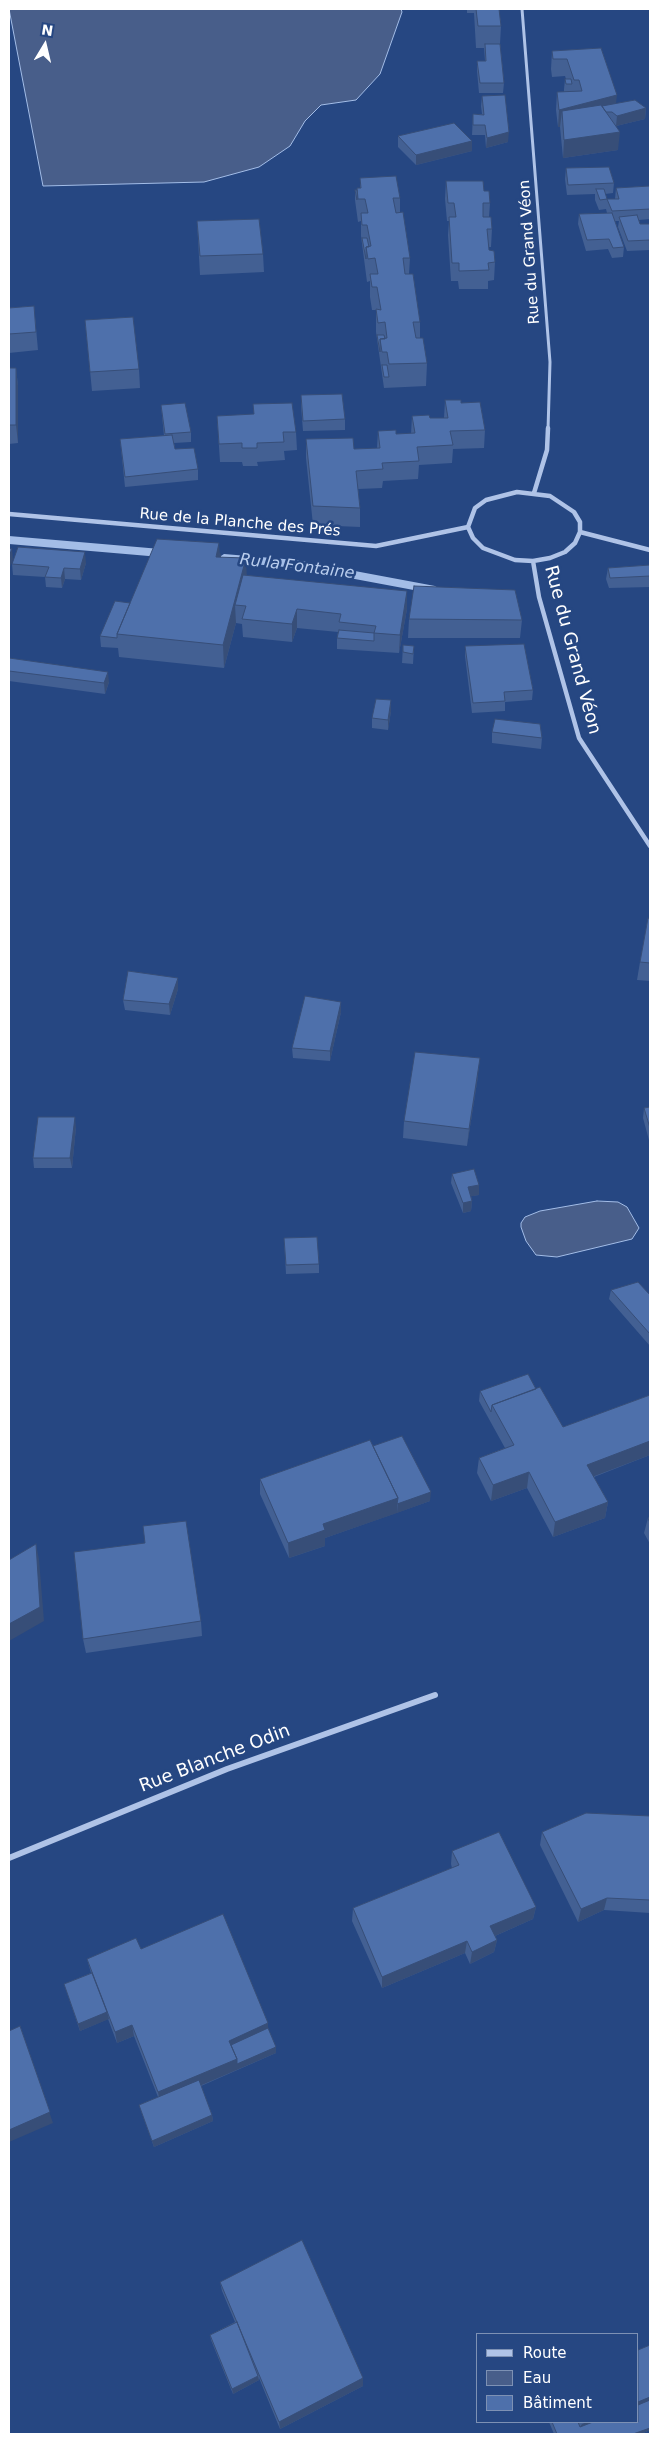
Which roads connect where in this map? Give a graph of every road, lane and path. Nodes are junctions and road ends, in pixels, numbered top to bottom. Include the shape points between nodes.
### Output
1 (522, 9) edge
2 (534, 493) junction
3 (9, 514) edge
4 (468, 527) junction
5 (580, 532) junction
6 (650, 550) edge
7 (533, 561) junction
8 (650, 846) edge
9 (435, 1695) dead end
10 (9, 1858) edge

1 - 2 street, Rue du Grand Véon via 550,362 547,450
2 - 4 street via 517,492 486,500 476,508
2 - 5 street via 550,496 574,512 580,522
3 - 4 street, Rue de la Planche des Prés via 376,546
4 - 7 street via 473,538 497,556
5 - 6 street
5 - 7 street via 575,543 565,552
7 - 8 street, Rue du Grand Véon via 539,597 579,738
9 - 10 street, Rue Blanche Odin via 227,1768

